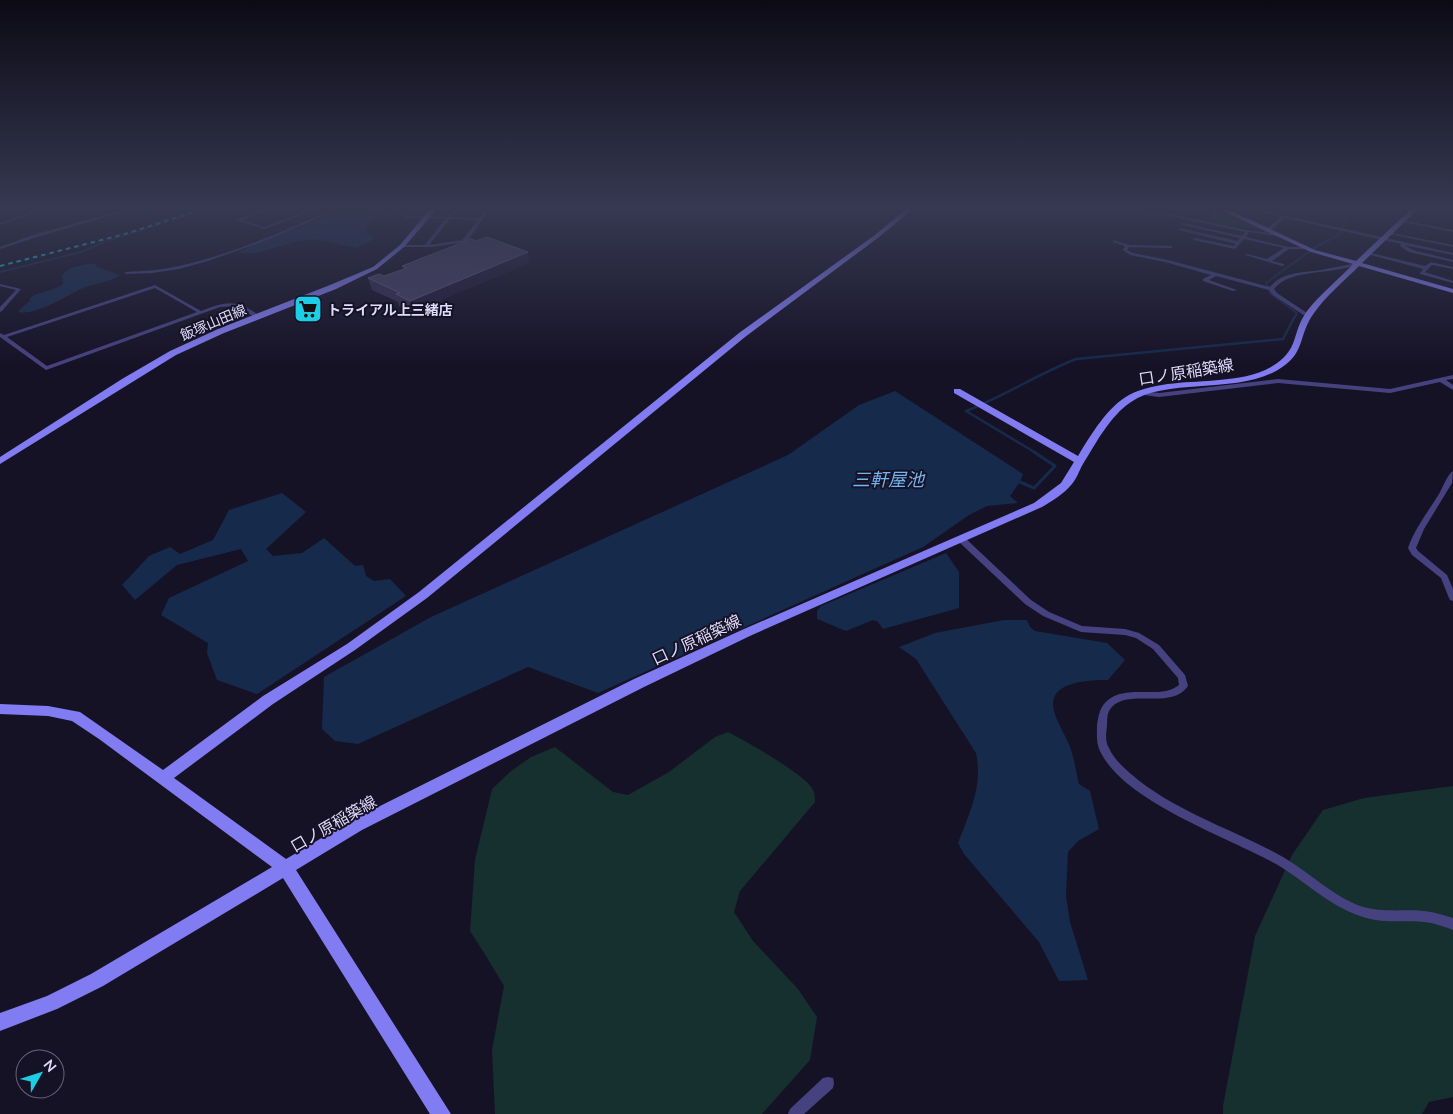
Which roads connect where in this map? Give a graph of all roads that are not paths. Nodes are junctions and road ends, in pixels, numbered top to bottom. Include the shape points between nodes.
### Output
1 (202, 261) edge
2 (384, 261) edge
3 (843, 261) edge
4 (1161, 261) edge
5 (1268, 261) edge
6 (1347, 261) edge
7 (1360, 261) edge
8 (1399, 261) edge
9 (1432, 263) joint
10 (1357, 264) junction
11 (1282, 265) dead end
12 (1426, 268) junction
13 (1453, 268) edge
14 (126, 273) dead end
15 (1216, 274) junction
16 (1453, 282) edge
17 (0, 285) edge
18 (1271, 289) junction
19 (1235, 290) dead end
20 (1453, 291) edge
21 (0, 310) edge
22 (200, 312) junction
23 (257, 316) junction
24 (1308, 316) junction
25 (1, 336) edge
26 (1453, 377) edge
27 (1442, 380) junction
28 (1453, 388) edge
29 (957, 390) dead end
30 (1144, 393) junction
31 (0, 461) edge
32 (1080, 461) junction
33 (1453, 473) edge
34 (961, 539) junction
35 (1453, 598) edge
36 (0, 709) edge
37 (162, 778) junction
38 (286, 869) junction
39 (1453, 924) edge
40 (0, 1022) edge
41 (828, 1083) dead end
42 (441, 1114) edge
43 (795, 1114) edge

1 - 14 street via 160,272
2 - 23 main road, 飯塚山田線 via 356,278
3 - 37 main road via 742,335 423,595 351,647 268,700
4 - 15 street
5 - 11 street
6 - 10 main road
7 - 10 main road, 口ノ原稲築線
8 - 12 street
9 - 12 street
9 - 13 street
10 - 18 street via 1296,273
10 - 20 main road
10 - 24 main road, 口ノ原稲築線
12 - 16 street via 1422,274
15 - 18 street
15 - 19 street via 1205,280
17 - 21 street via 19,289
18 - 24 street
22 - 23 street via 235,304
22 - 25 street via 155,286
22 - 25 street via 46,368
23 - 31 main road, 飯塚山田線 via 173,353
24 - 30 main road, 口ノ原稲築線 via 1294,352 1274,370 1246,378
26 - 27 street
27 - 28 street
27 - 30 street via 1390,391 1278,381 1159,395
29 - 32 main road
30 - 32 main road, 口ノ原稲築線 via 1119,406
32 - 34 main road, 口ノ原稲築線 via 1069,480 1038,505
33 - 35 street via 1412,548 1444,577
34 - 38 main road, 口ノ原稲築線 via 639,683 357,825
34 - 39 street via 1028,602 1046,614 1081,629 1139,636 1156,647 1182,677 1184,686 1167,696 1119,697 1108,706 1102,718 1101,732 1105,750 1126,777 1191,818 1279,861 1340,903 1386,918 1434,918
36 - 37 main road via 75,716
37 - 38 main road
38 - 40 main road, 口ノ原稲築線 via 97,980 51,1003
38 - 42 main road
41 - 43 street

